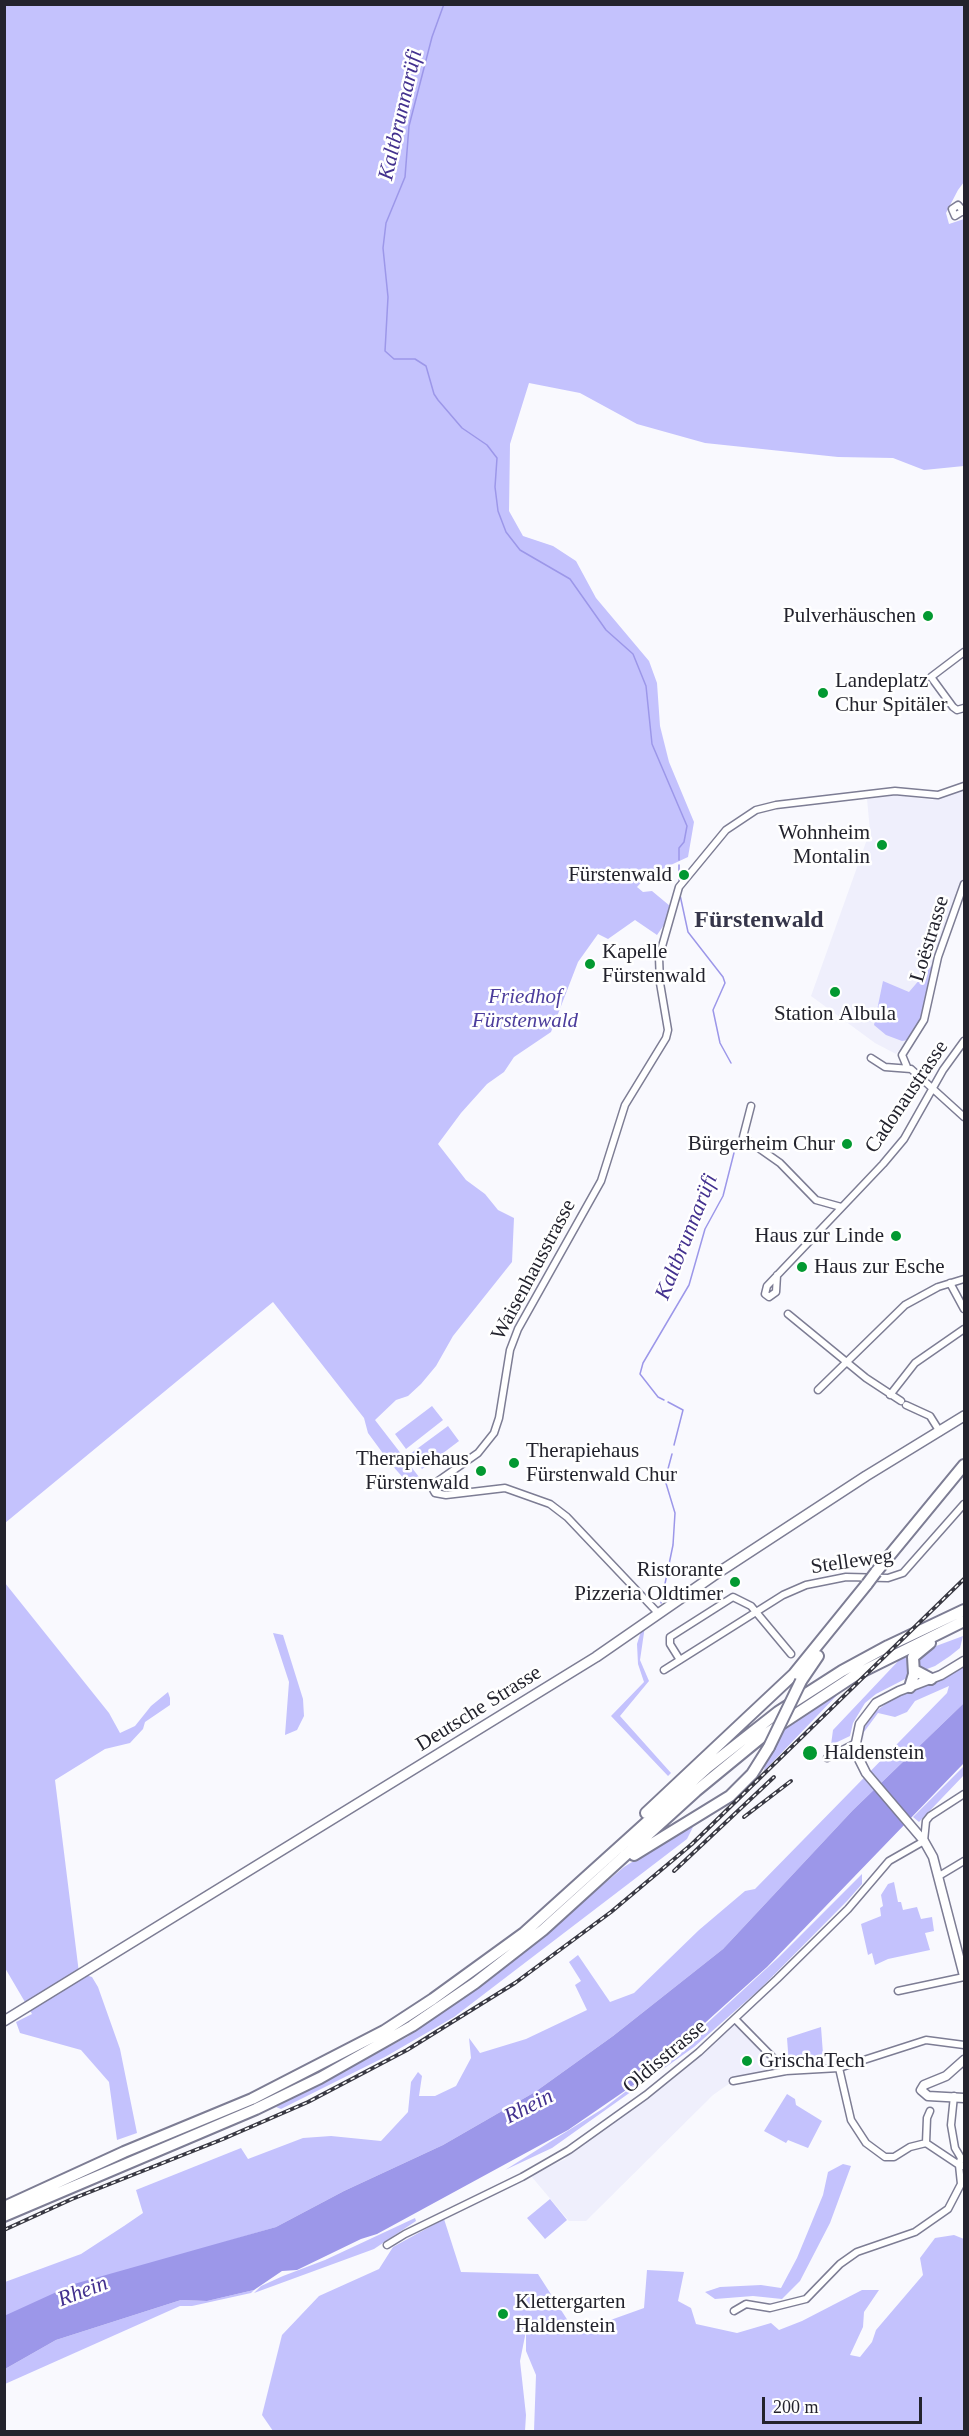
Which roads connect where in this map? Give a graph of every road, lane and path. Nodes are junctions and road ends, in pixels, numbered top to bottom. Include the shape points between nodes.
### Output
1 (964, 652) edge
2 (964, 708) edge
3 (964, 786) edge
4 (964, 884) edge
5 (964, 1041) edge
6 (871, 1058) dead end
7 (907, 1067) junction
8 (932, 1088) junction
9 (750, 1106) dead end
10 (964, 1117) edge
11 (842, 1208) junction
12 (777, 1275) dead end
13 (964, 1279) edge
14 (950, 1283) junction
15 (964, 1309) edge
16 (788, 1314) dead end
17 (964, 1329) edge
18 (848, 1362) junction
19 (818, 1390) dead end
20 (890, 1395) junction
21 (964, 1416) edge
22 (940, 1431) junction
23 (964, 1465) edge
24 (964, 1504) edge
25 (855, 1600) junction
26 (964, 1610) edge
27 (756, 1612) junction
28 (658, 1613) junction
29 (964, 1621) edge
30 (964, 1626) edge
31 (791, 1654) dead end
32 (680, 1660) junction
33 (964, 1661) edge
34 (664, 1670) dead end
35 (914, 1670) junction
36 (931, 1679) junction
37 (910, 1687) junction
38 (856, 1743) junction
39 (827, 1758) dead end
40 (964, 1794) edge
41 (924, 1841) junction
42 (964, 1861) edge
43 (939, 1876) junction
44 (582, 1896) junction
45 (563, 1899) junction
46 (962, 1956) edge
47 (964, 1977) edge
48 (898, 1991) dead end
49 (735, 2019) junction
50 (4, 2021) edge
51 (964, 2045) edge
52 (964, 2060) edge
53 (839, 2068) junction
54 (786, 2071) junction
55 (733, 2081) dead end
56 (954, 2096) junction
57 (964, 2098) edge
58 (930, 2110) dead end
59 (926, 2143) junction
60 (958, 2164) edge
61 (963, 2183) edge
62 (4, 2207) edge
63 (4, 2216) edge
64 (387, 2246) dead end
65 (734, 2311) dead end

1 - 2 street via 931,677 952,708
3 - 28 street, Waisenhausstrasse via 938,795 895,791 756,810 726,830 679,887 659,957 666,1038 626,1105 601,1180 518,1329 510,1350 494,1433 478,1453 431,1486 435,1493 446,1495 506,1488 550,1504
4 - 7 street, Loëstrasse via 938,957 926,1013 902,1055
5 - 8 street, Cadonaustrasse
6 - 7 street via 885,1067
7 - 8 street
8 - 10 street
8 - 11 street, Cadonaustrasse via 904,1139
9 - 11 street via 743,1137 780,1163 816,1200
11 - 12 street, Cadonaustrasse
13 - 14 street
14 - 15 street
14 - 18 street via 900,1309
16 - 18 street
17 - 20 street via 915,1363
18 - 19 street
18 - 20 street
20 - 22 street via 930,1416
21 - 22 main road, Deutsche Strasse
22 - 28 main road, Deutsche Strasse
23 - 25 highway, bridge
24 - 27 street, Stelleweg via 903,1573 888,1578 846,1577 816,1582 783,1595
25 - 44 highway, bridge via 801,1681 752,1774 730,1796 653,1842
25 - 45 highway via 794,1674 674,1786
26 - 45 highway via 842,1671 778,1712 708,1767
27 - 31 street
27 - 32 street, Stelleweg
27 - 32 street via 736,1598 726,1600 670,1637
28 - 50 main road, Deutsche Strasse via 596,1657
29 - 44 highway via 857,1674 780,1724 702,1785
30 - 35 highway via 919,1650 912,1660
32 - 34 street, Stelleweg
33 - 36 street
35 - 36 highway
35 - 37 highway
36 - 37 street
37 - 38 street via 888,1695 872,1707 860,1724
38 - 39 street
38 - 41 street via 864,1770
40 - 41 street via 927,1819
41 - 43 street
41 - 49 street, Oldisstrasse via 889,1861 848,1909
42 - 43 street
43 - 46 street
44 - 63 highway via 475,1983 348,2063 256,2109
45 - 62 highway via 501,1951 344,2054 252,2099
46 - 47 street
47 - 48 street
49 - 54 street
49 - 64 street, Oldisstrasse via 659,2085 570,2150
51 - 53 street via 918,2041
52 - 56 street via 946,2076 922,2088 928,2096
53 - 54 street
53 - 59 street via 851,2120 866,2143 878,2153 892,2157
54 - 55 street
56 - 57 street
56 - 60 street via 951,2125 955,2148 960,2153
58 - 59 street
59 - 60 street
60 - 61 street
61 - 65 street via 948,2208 937,2217 915,2232 858,2252 840,2264 809,2298 770,2308 746,2304

